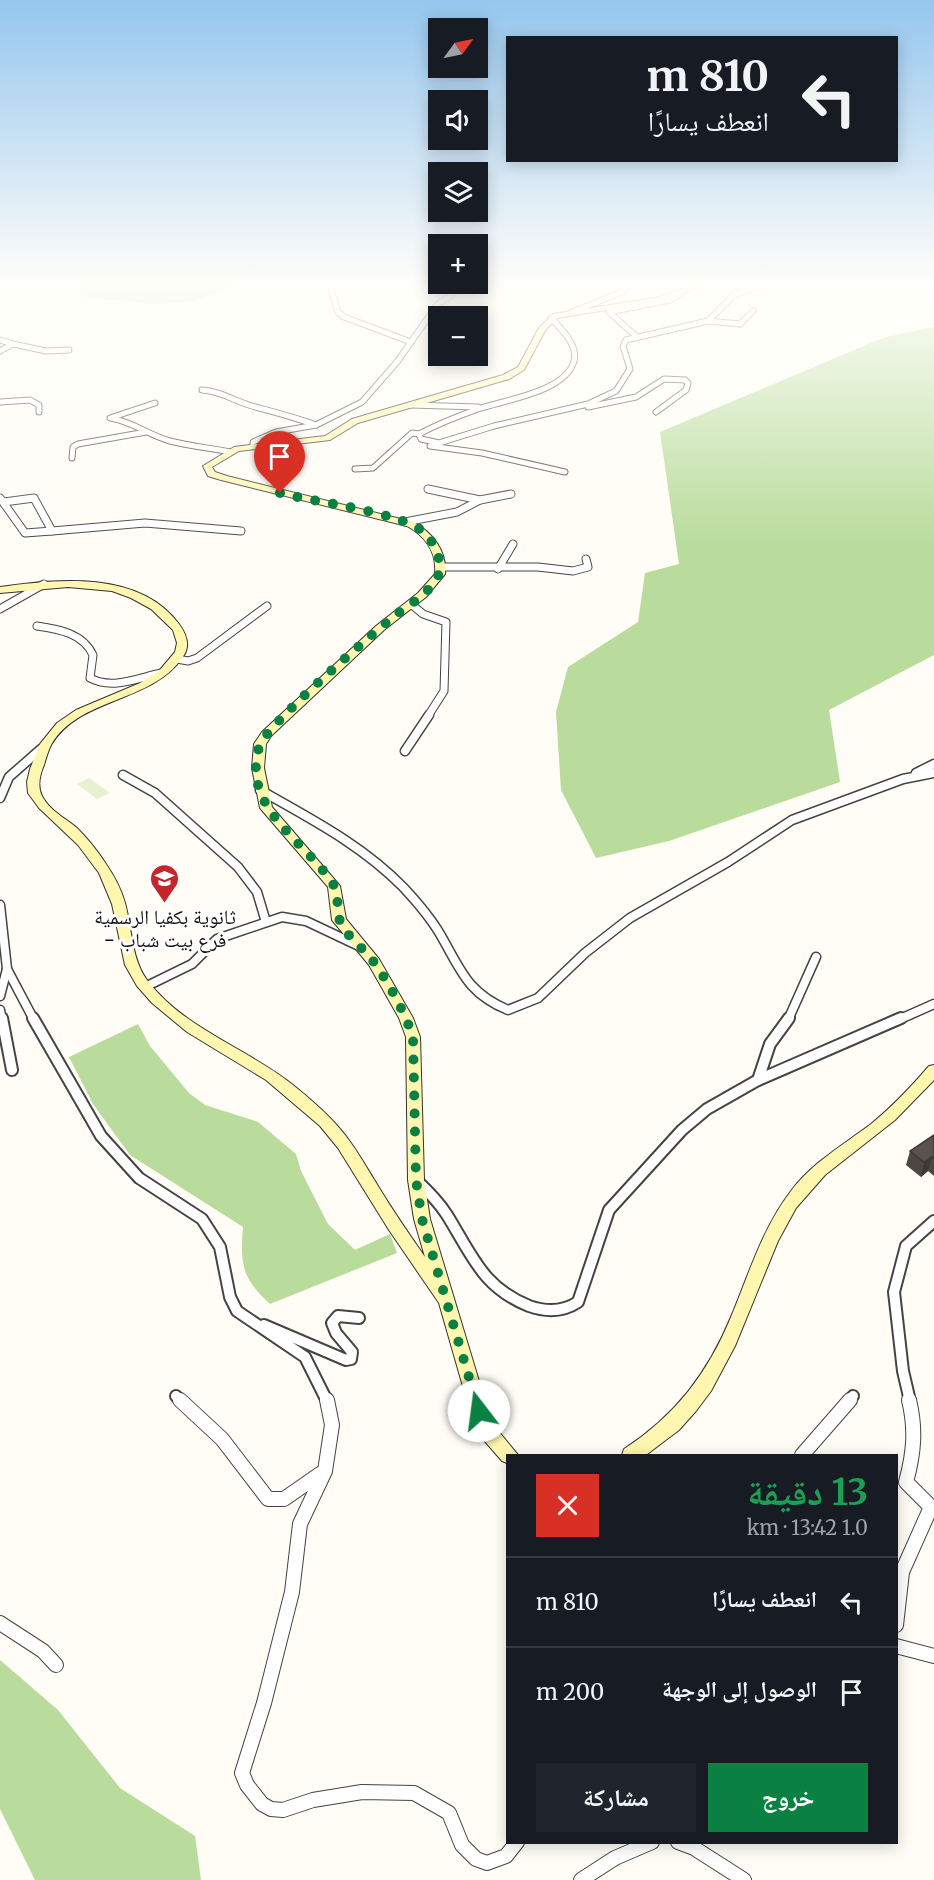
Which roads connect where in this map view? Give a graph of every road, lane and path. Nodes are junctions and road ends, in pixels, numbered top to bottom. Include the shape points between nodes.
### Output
1 (389, 370) edge
2 (518, 370) edge
3 (569, 370) edge
4 (630, 370) edge
5 (202, 390) dead end
6 (0, 402) edge
7 (155, 403) dead end
8 (411, 405) junction
9 (484, 407) junction
10 (577, 407) junction
11 (39, 412) dead end
12 (656, 412) dead end
13 (316, 425) junction
14 (146, 432) junction
15 (419, 434) junction
16 (424, 441) junction
17 (254, 446) junction
18 (230, 452) junction
19 (72, 458) dead end
20 (355, 469) dead end
21 (565, 472) dead end
22 (428, 489) dead end
23 (511, 494) dead end
24 (2, 500) edge
25 (480, 500) junction
26 (405, 522) junction
27 (52, 531) junction
28 (241, 531) dead end
29 (513, 544) dead end
30 (586, 559) dead end
31 (441, 567) junction
32 (498, 569) junction
33 (46, 583) junction
34 (0, 590) edge
35 (411, 604) junction
36 (267, 606) dead end
37 (0, 609) edge
38 (37, 626) dead end
39 (177, 658) junction
40 (161, 673) junction
41 (41, 749) junction
42 (405, 751) dead end
43 (934, 764) edge
44 (934, 773) edge
45 (123, 775) dead end
46 (903, 779) junction
47 (260, 790) junction
48 (0, 798) edge
49 (0, 905) edge
50 (266, 922) junction
51 (361, 947) junction
52 (816, 957) dead end
53 (7, 969) junction
54 (145, 987) junction
55 (0, 996) edge
56 (934, 1004) edge
57 (0, 1010) edge
58 (12, 1070) dead end
59 (934, 1070) edge
60 (758, 1080) junction
61 (416, 1180) junction
62 (934, 1221) edge
63 (451, 1310) junction
64 (245, 1318) junction
65 (359, 1318) dead end
66 (176, 1396) dead end
67 (853, 1396) dead end
68 (508, 1454) edge
69 (632, 1454) edge
70 (803, 1454) edge
71 (325, 1471) junction
72 (932, 1504) edge
73 (898, 1607) edge
74 (0, 1623) edge
75 (898, 1647) edge
76 (934, 1656) edge
77 (56, 1665) dead end
78 (515, 1844) edge
79 (647, 1844) edge
80 (683, 1844) edge
81 (581, 1880) edge
82 (744, 1880) edge

1 - 13 street via 366,398
2 - 8 street via 493,382
3 - 9 street via 550,385
4 - 10 street via 609,396
5 - 13 street via 218,391 251,406
6 - 11 street via 30,400 39,405
7 - 14 street via 110,417 127,420
8 - 9 street
8 - 17 street via 355,422 327,438
9 - 15 street
10 - 12 street via 601,406 636,397 669,378 685,380 686,390
10 - 16 street via 439,443
13 - 17 street via 264,436 253,442
14 - 18 street
14 - 19 street via 78,444 73,447
15 - 16 street
15 - 20 street via 411,433 373,468
16 - 21 street via 437,449 482,453
17 - 18 street
18 - 26 street via 207,466 211,474
22 - 25 street
23 - 25 street
24 - 27 street via 24,533
24 - 27 street via 34,498
25 - 26 street via 457,512
26 - 31 street via 429,537
27 - 28 street via 145,523
29 - 32 street
30 - 32 street via 588,567 573,572
31 - 32 street
31 - 35 street via 436,580
33 - 34 street
33 - 37 street
33 - 39 street via 113,588 150,603 181,635
35 - 42 street via 423,614 446,622 447,654 441,697
35 - 47 street via 266,734 258,753
36 - 39 street via 197,658
38 - 40 street via 65,631 86,645 93,657 90,678 97,682
39 - 40 street
40 - 41 street via 69,719
41 - 48 street via 9,777
41 - 54 street via 34,794 100,864 118,902 128,953
43 - 46 street
44 - 46 street
45 - 50 street via 154,793 238,867 257,892
46 - 47 street via 823,807 767,834 728,862 630,918 585,953 538,998 508,1010 478,997 431,920 369,855
47 - 51 street via 266,808 334,886 339,920
49 - 53 street
50 - 51 street via 293,917
50 - 54 street via 217,939 192,964
51 - 61 street via 374,962 413,1037
52 - 60 street via 795,1007 770,1044
53 - 55 street
53 - 64 street via 22,1002 101,1136 139,1178 202,1219 213,1233 220,1247 230,1297
54 - 63 street via 188,1024 286,1088 330,1128 361,1169
56 - 60 street
57 - 58 street
59 - 69 street via 890,1116 826,1165 799,1192 767,1244 730,1341 708,1383 661,1434
60 - 61 street via 707,1109 682,1130 609,1210 579,1302 564,1309 525,1305 493,1288 438,1204
61 - 63 street via 422,1219
62 - 72 street via 906,1246 894,1292 903,1371 914,1420 914,1455 906,1482
63 - 68 street via 479,1411 488,1432
64 - 65 street via 346,1360 351,1359 352,1352 332,1323 341,1316
64 - 71 street via 298,1350 315,1375 326,1397 332,1425
66 - 71 street via 222,1439 268,1499 290,1496
67 - 70 street
71 - 78 street via 300,1524 292,1592 264,1703 244,1761 246,1785 262,1804 283,1810 313,1800 362,1792 414,1793 448,1813 462,1845 476,1859 498,1861
72 - 73 street via 902,1572
74 - 77 street via 43,1651
75 - 76 street
79 - 81 street via 615,1858
80 - 82 street

